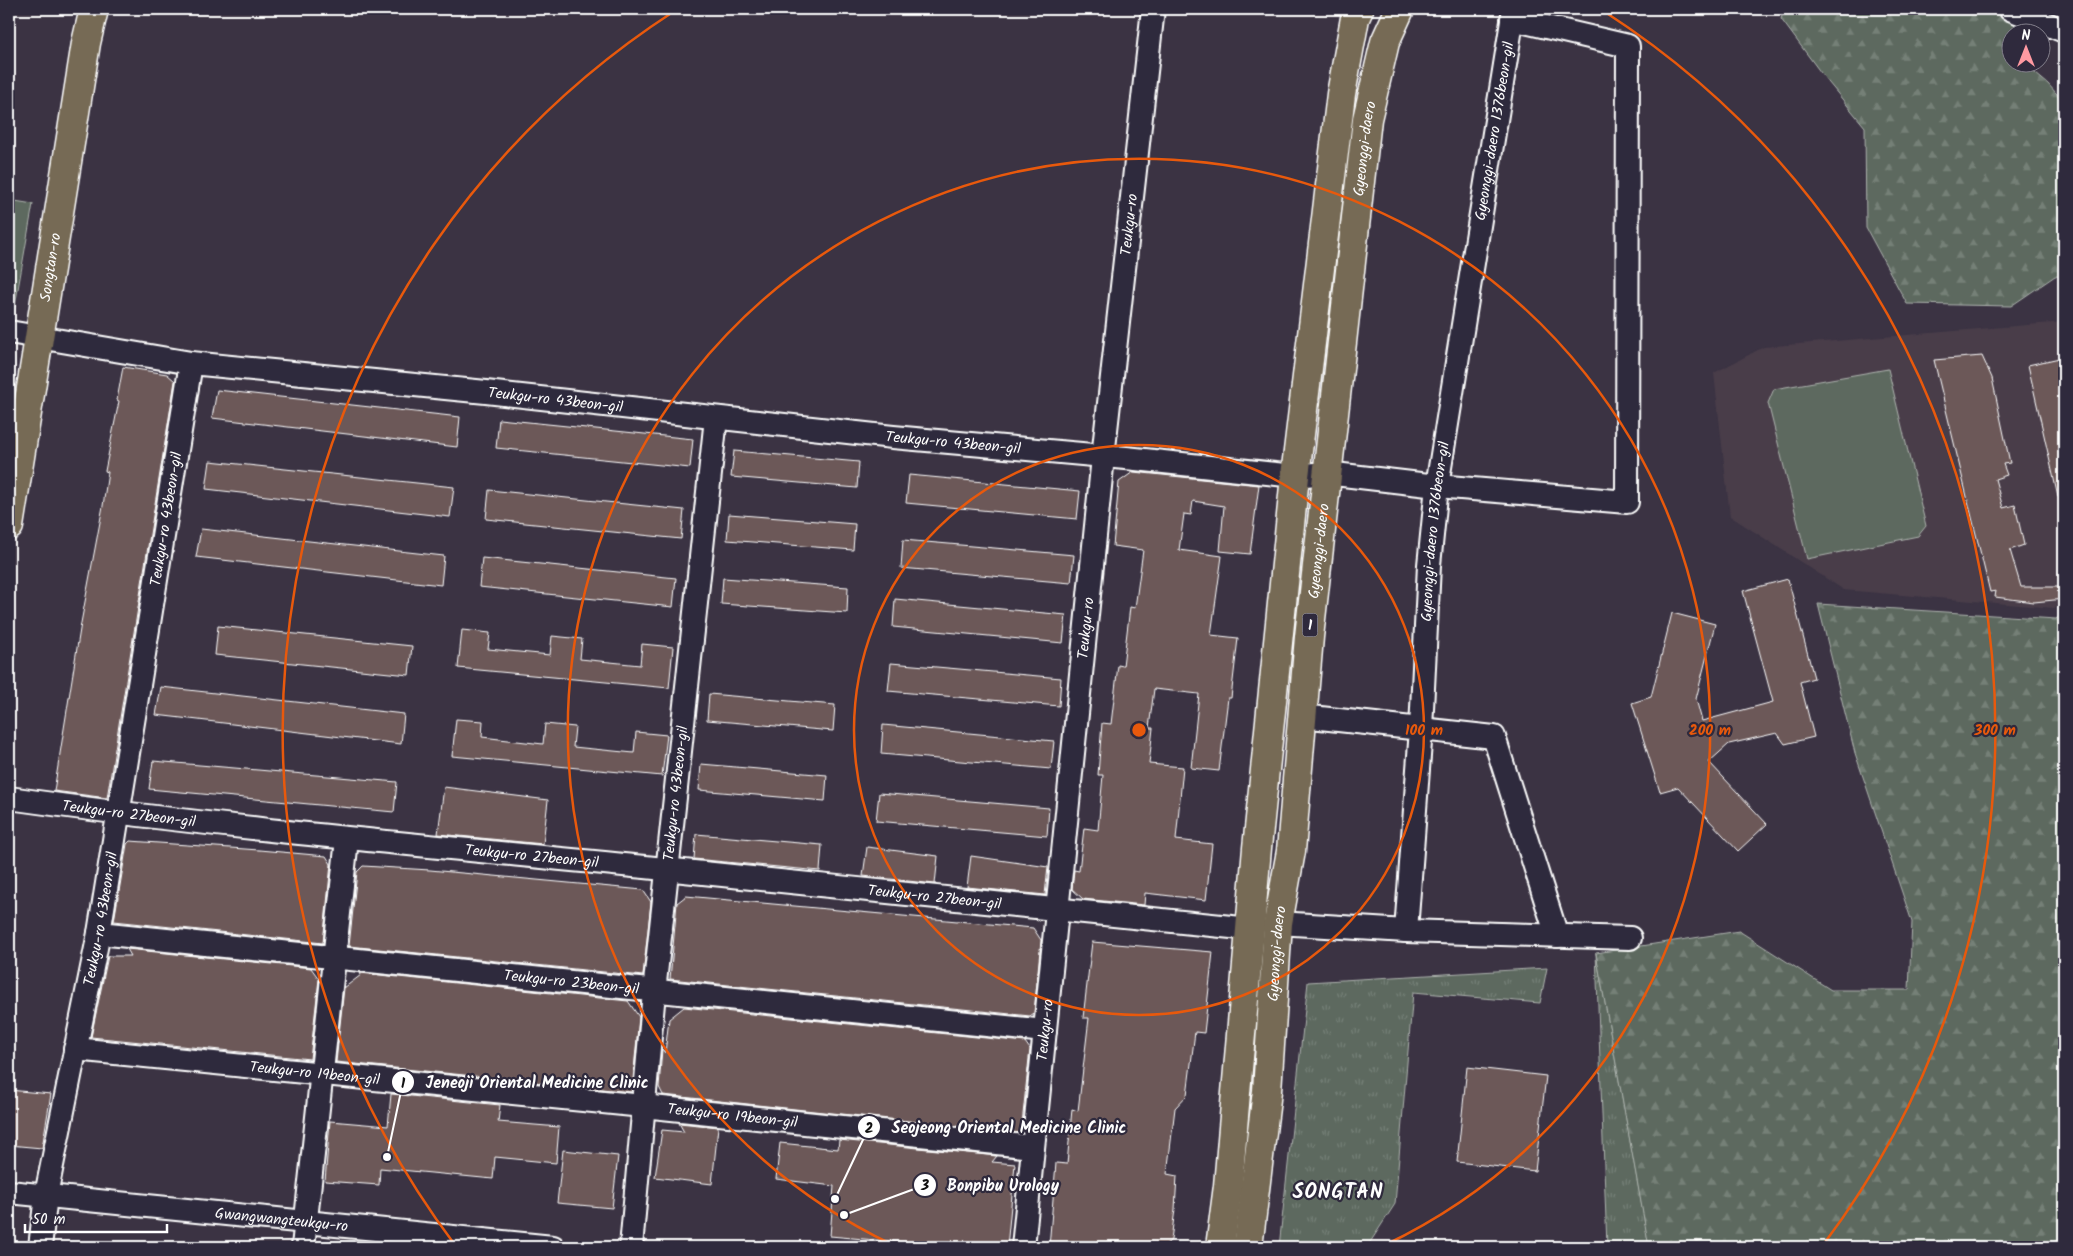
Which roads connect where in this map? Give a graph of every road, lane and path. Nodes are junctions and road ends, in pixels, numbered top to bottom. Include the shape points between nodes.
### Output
1 (82, 9) edge
2 (94, 9) edge
3 (1153, 9) edge
4 (1341, 9) edge
5 (1359, 9) edge
6 (1400, 9) edge
7 (2010, 9) edge
8 (1513, 14) edge
9 (2064, 30) edge
10 (86, 43) junction
11 (1347, 63) junction
12 (9, 332) edge
13 (39, 338) junction
14 (191, 363) junction
15 (716, 418) junction
16 (1103, 457) junction
17 (1326, 473) junction
18 (1295, 476) junction
19 (1437, 486) junction
20 (9, 526) edge
21 (1302, 716) junction
22 (1421, 729) junction
23 (9, 798) edge
24 (118, 813) junction
25 (347, 839) junction
26 (669, 869) junction
27 (1056, 911) junction
28 (1278, 923) junction
29 (1251, 928) junction
30 (1406, 931) junction
31 (99, 933) junction
32 (1557, 936) junction
33 (1630, 938) dead end
34 (336, 957) junction
35 (654, 992) junction
36 (1045, 1030) junction
37 (75, 1049) junction
38 (321, 1073) junction
39 (644, 1106) junction
40 (1033, 1147) junction
41 (9, 1192) edge
42 (46, 1195) junction
43 (306, 1222) junction
44 (40, 1247) edge
45 (304, 1247) edge
46 (553, 1247) edge
47 (631, 1247) edge
48 (1023, 1247) edge
49 (1220, 1247) edge
50 (1248, 1247) edge

1 - 10 street
2 - 10 main road, Songtan-ro
3 - 16 street, Teukgu-ro
4 - 11 main road via 1342,53
5 - 11 main road, Gyeonggi-daero / 1
6 - 17 main road, Gyeonggi-daero / 1 via 1385,42 1368,119
7 - 9 street
8 - 19 street, Gyeonggi-daero 1376beon-gil
8 - 19 street, Teukgu-ro 43beon-gil via 1628,46 1627,502
10 - 13 main road, Songtan-ro
11 - 18 main road, Gyeonggi-daero / 1
12 - 13 street
13 - 14 street
13 - 20 main road, Songtan-ro
14 - 15 street, Teukgu-ro 43beon-gil
14 - 24 street, Teukgu-ro 43beon-gil
15 - 16 street, Teukgu-ro 43beon-gil
15 - 26 street, Teukgu-ro 43beon-gil
16 - 18 street, Teukgu-ro 43beon-gil
16 - 27 street, Teukgu-ro
17 - 18 street, Teukgu-ro 43beon-gil
17 - 19 street, Teukgu-ro 43beon-gil
17 - 21 main road, Gyeonggi-daero / 1
18 - 29 main road, Gyeonggi-daero / 1
19 - 22 street, Gyeonggi-daero 1376beon-gil via 1429,564
21 - 22 street
21 - 28 main road, Gyeonggi-daero / 1 via 1291,851
22 - 30 street, Gyeonggi-daero 1376beon-gil
22 - 32 street via 1494,737
23 - 24 street, Teukgu-ro 27beon-gil
24 - 25 street, Teukgu-ro 27beon-gil
24 - 31 street, Teukgu-ro 43beon-gil
25 - 26 street, Teukgu-ro 27beon-gil
25 - 34 street
26 - 27 street, Teukgu-ro 27beon-gil
26 - 35 street, Teukgu-ro 43beon-gil
27 - 29 street, Teukgu-ro 27beon-gil
27 - 36 street, Teukgu-ro
28 - 30 street
28 - 50 main road, Gyeonggi-daero / 1 via 1267,1091
29 - 49 main road, Gyeonggi-daero / 1
30 - 32 street
31 - 34 street, Teukgu-ro 23beon-gil
31 - 37 street, Teukgu-ro 43beon-gil
32 - 33 street
34 - 35 street, Teukgu-ro 23beon-gil
34 - 38 street
35 - 36 street, Teukgu-ro 23beon-gil
35 - 39 street, Teukgu-ro 43beon-gil
36 - 40 street, Teukgu-ro
37 - 38 street, Teukgu-ro 19beon-gil
37 - 42 street, Teukgu-ro 43beon-gil
38 - 39 street, Teukgu-ro 19beon-gil
38 - 43 street
39 - 40 street, Teukgu-ro 19beon-gil
39 - 47 street, Teukgu-ro 43beon-gil
40 - 48 street, Teukgu-ro
41 - 42 street, Gwangwangteukgu-ro
42 - 43 street, Gwangwangteukgu-ro
42 - 44 street, Teukgu-ro 43beon-gil
43 - 45 street
43 - 46 street, Gwangwangteukgu-ro

